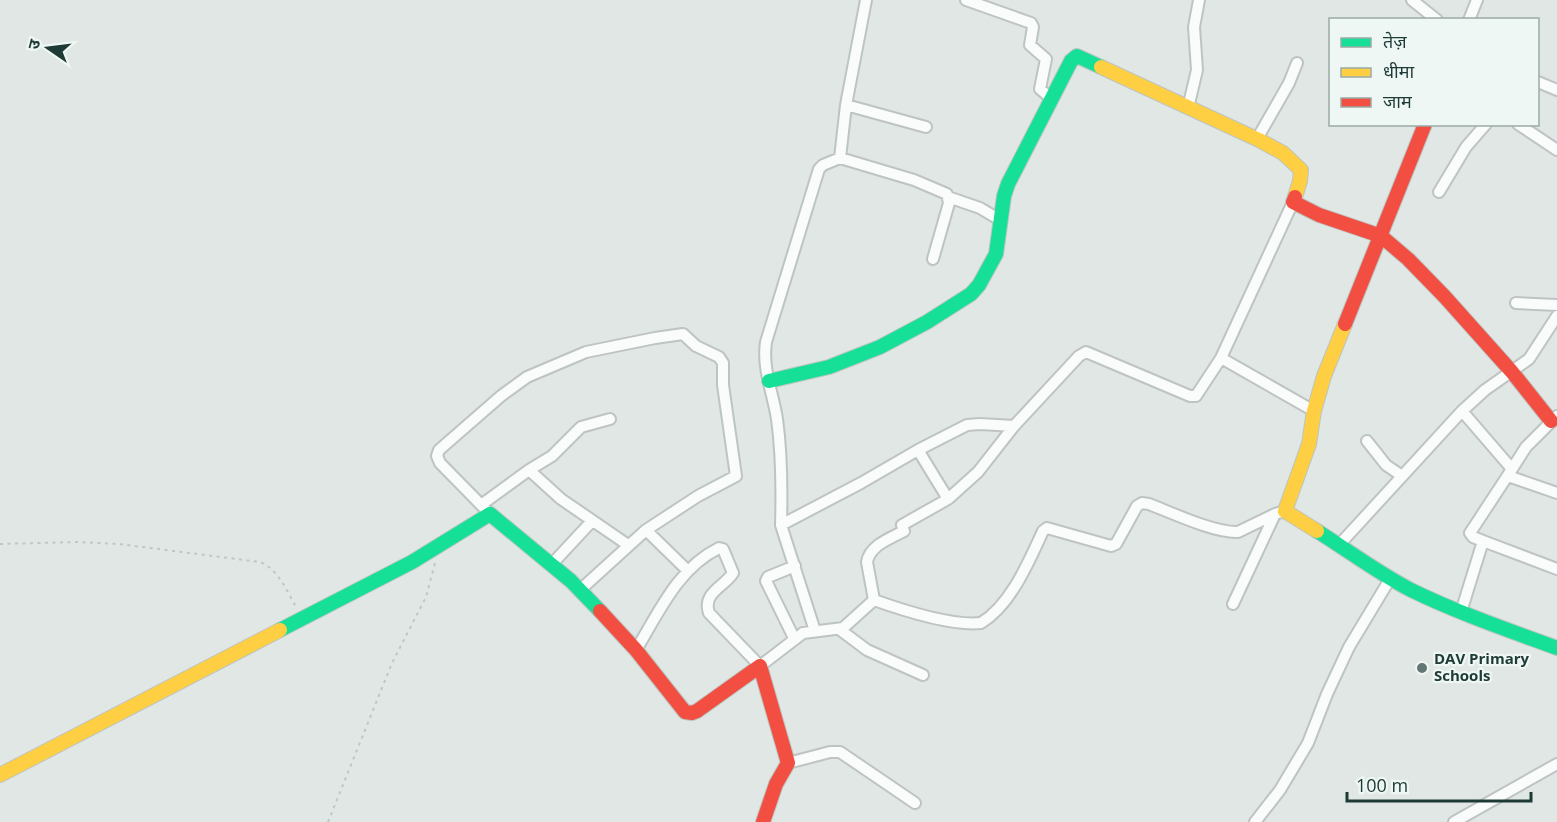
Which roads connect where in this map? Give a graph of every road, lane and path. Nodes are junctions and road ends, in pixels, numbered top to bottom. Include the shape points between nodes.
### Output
1 (866, 0) edge
2 (966, 0) edge
3 (1200, 0) edge
4 (1412, 0) edge
5 (1477, 0) edge
6 (1434, 18) edge
7 (1470, 18) edge
8 (1297, 63) dead end
9 (1539, 82) edge
10 (1557, 90) edge
11 (1052, 99) junction
12 (846, 105) junction
13 (1188, 108) junction
14 (1424, 126) edge
15 (1484, 126) edge
16 (1521, 126) edge
17 (926, 127) dead end
18 (1257, 139) junction
19 (1557, 150) edge
20 (840, 158) junction
21 (1439, 192) dead end
22 (948, 197) junction
23 (1293, 202) junction
24 (1000, 220) junction
25 (1381, 236) junction
26 (933, 258) dead end
27 (1516, 303) dead end
28 (1557, 305) edge
29 (1557, 316) edge
30 (1221, 358) junction
31 (1512, 372) junction
32 (769, 381) junction
33 (1314, 411) junction
34 (1462, 411) junction
35 (610, 419) dead end
36 (1553, 422) edge
37 (1014, 426) junction
38 (1367, 441) dead end
39 (918, 450) junction
40 (529, 470) junction
41 (1510, 473) junction
42 (1402, 476) junction
43 (1557, 493) edge
44 (948, 499) junction
45 (485, 509) junction
46 (1280, 512) junction
47 (592, 521) junction
48 (781, 525) junction
49 (646, 530) junction
50 (1483, 541) junction
51 (0, 544) edge
52 (628, 545) junction
53 (1340, 545) junction
54 (439, 546) junction
55 (552, 564) junction
56 (795, 566) junction
57 (1557, 569) edge
58 (687, 570) junction
59 (1390, 579) junction
60 (580, 590) junction
61 (874, 600) junction
62 (1233, 603) dead end
63 (1461, 612) junction
64 (304, 619) junction
65 (839, 629) junction
66 (815, 631) junction
67 (794, 638) junction
68 (1557, 648) edge
69 (636, 650) junction
70 (760, 666) junction
71 (923, 675) dead end
72 (788, 763) junction
73 (1557, 764) edge
74 (0, 775) edge
75 (915, 803) dead end
76 (1472, 818) edge
77 (328, 822) edge
78 (763, 822) edge
79 (1255, 822) edge
80 (1454, 822) edge

1 - 12 street
2 - 11 street via 1031,23 1030,45 1046,59 1040,89
3 - 13 street via 1194,27 1197,70
4 - 6 street
5 - 7 street
8 - 18 street
9 - 10 street
11 - 13 street via 1077,56
11 - 24 street via 1008,184
12 - 17 street
12 - 20 street
13 - 18 street
14 - 25 street
15 - 21 street via 1466,147
16 - 19 street
18 - 23 street via 1283,153 1301,170
20 - 22 street via 915,180 943,191
20 - 32 street via 823,165 816,175 766,342 764,359
22 - 24 street
22 - 26 street
23 - 25 street
23 - 30 street
24 - 32 street via 996,254 980,285 959,303 880,347 829,367
25 - 31 street via 1445,297
25 - 33 street via 1324,376
27 - 28 street
29 - 31 street via 1529,359
30 - 33 street
30 - 37 street via 1193,397 1082,353
31 - 34 street
31 - 36 street
32 - 48 street via 783,475
33 - 46 street via 1309,444
34 - 41 street
34 - 42 street
35 - 40 street via 581,427 552,456
36 - 41 street via 1526,447
37 - 39 street via 967,425
37 - 44 street via 978,472
38 - 42 street via 1386,465
39 - 44 street
39 - 48 street
40 - 45 street
40 - 47 street
41 - 43 street
41 - 50 street via 1471,530 1473,537
42 - 53 street
44 - 61 street via 902,525 904,531 880,543 869,556
45 - 49 street via 440,463 438,453 501,396 527,377 586,352 680,334 723,363 737,474
45 - 54 street
45 - 55 street
46 - 53 street
46 - 61 street via 1233,532 1142,503 1111,546 1047,528 1011,591 981,623 921,614
46 - 62 street
47 - 52 street
47 - 55 street
48 - 56 street
49 - 52 street
49 - 58 street
50 - 57 street
50 - 63 street
51 - 64 path via 119,544 261,562 276,573
52 - 60 street
53 - 59 street
54 - 64 street
54 - 77 path via 426,597 392,663
55 - 60 street
56 - 66 street
56 - 67 street via 766,581
58 - 69 street
58 - 70 street via 717,548 723,549 733,573 710,595 707,608
59 - 63 street
59 - 79 street via 1349,646 1300,757
60 - 69 street
61 - 65 street
63 - 68 street
64 - 74 street
65 - 66 street
65 - 71 street via 867,650
66 - 67 street
67 - 70 street
69 - 70 street via 688,713 697,711
70 - 72 street
72 - 75 street via 840,752
72 - 78 street
73 - 76 street
76 - 80 street

